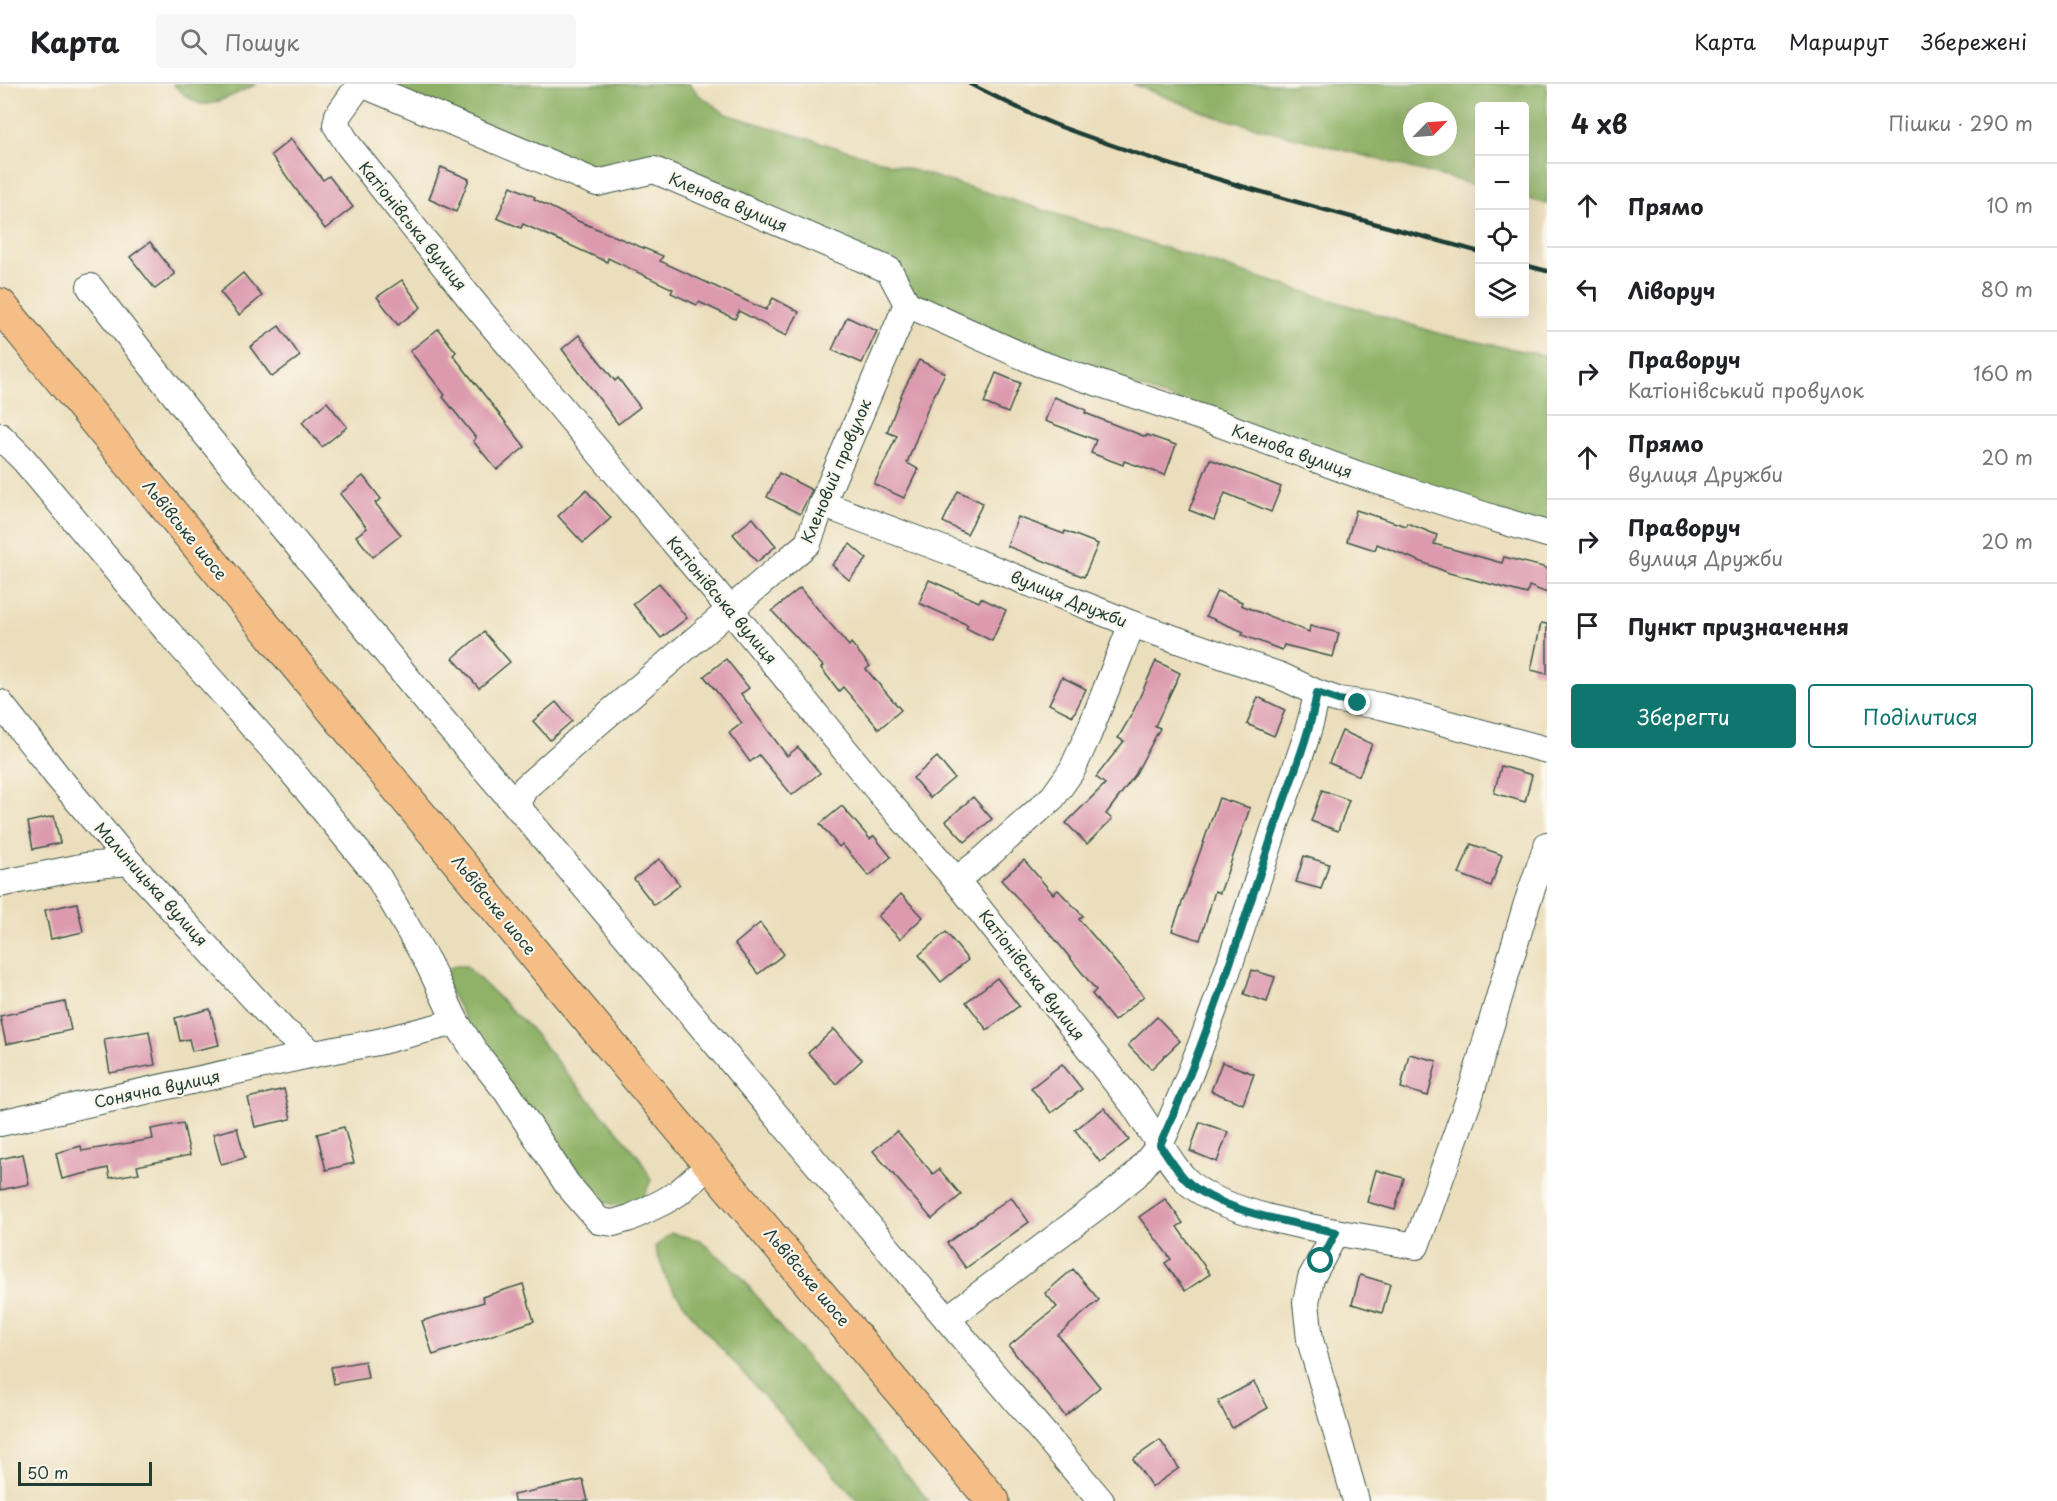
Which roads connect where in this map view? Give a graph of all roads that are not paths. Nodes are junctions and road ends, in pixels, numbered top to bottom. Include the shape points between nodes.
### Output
1 (361, 84) edge
2 (349, 146) joint
3 (90, 287) dead end
4 (907, 304) junction
5 (0, 305) edge
6 (0, 436) edge
7 (822, 504) junction
8 (1547, 534) edge
9 (730, 609) junction
10 (1132, 624) junction
11 (1317, 693) junction
12 (0, 703) edge
13 (1547, 750) edge
14 (516, 805) junction
15 (1547, 845) edge
16 (129, 862) junction
17 (956, 880) junction
18 (0, 884) edge
19 (456, 1022) junction
20 (314, 1054) junction
21 (0, 1123) edge
22 (1160, 1145) junction
23 (711, 1164) junction
24 (1336, 1232) junction
25 (947, 1320) junction
26 (1100, 1500) edge
27 (993, 1501) edge
28 (1356, 1501) edge

1 - 2 street, Кленова вулиця via 338,115 336,125
1 - 4 street, Кленова вулиця via 597,183 654,170 889,270
2 - 9 street, Катіонівська вулиця via 473,302
3 - 14 street via 203,430
4 - 7 street, Кленовий провулок
4 - 8 street, Кленова вулиця via 1038,363 1359,475
5 - 23 main road, Львівське шосе
6 - 19 street via 280,757 377,875 428,963
7 - 9 street, Кленовий провулок via 808,543
7 - 10 street, вулиця Дружби
9 - 14 street, Кленовий провулок via 552,763 525,788
9 - 17 street, Катіонівська вулиця
10 - 11 street, вулиця Дружби via 1281,676
10 - 17 street via 1072,770 1053,797
11 - 13 street, вулиця Дружби via 1382,706
11 - 22 street via 1310,728 1232,959
12 - 16 street, Малиницька вулиця
14 - 25 street
15 - 24 street, Катіонівська вулиця via 1469,1099 1416,1246
16 - 18 street via 86,866
16 - 20 street, Малиницька вулиця via 283,1030
17 - 22 street, Катіонівська вулиця via 1133,1104
19 - 20 street, Сонячна вулиця
19 - 23 street via 567,1184 598,1221 613,1223 658,1204 678,1193
20 - 21 street, Сонячна вулиця
22 - 24 street, Катіонівська вулиця via 1185,1180 1209,1196 1273,1218
22 - 25 street via 1136,1174 1104,1202
23 - 27 main road, Львівське шосе
24 - 28 street via 1311,1278 1306,1302 1310,1340
25 - 26 street

